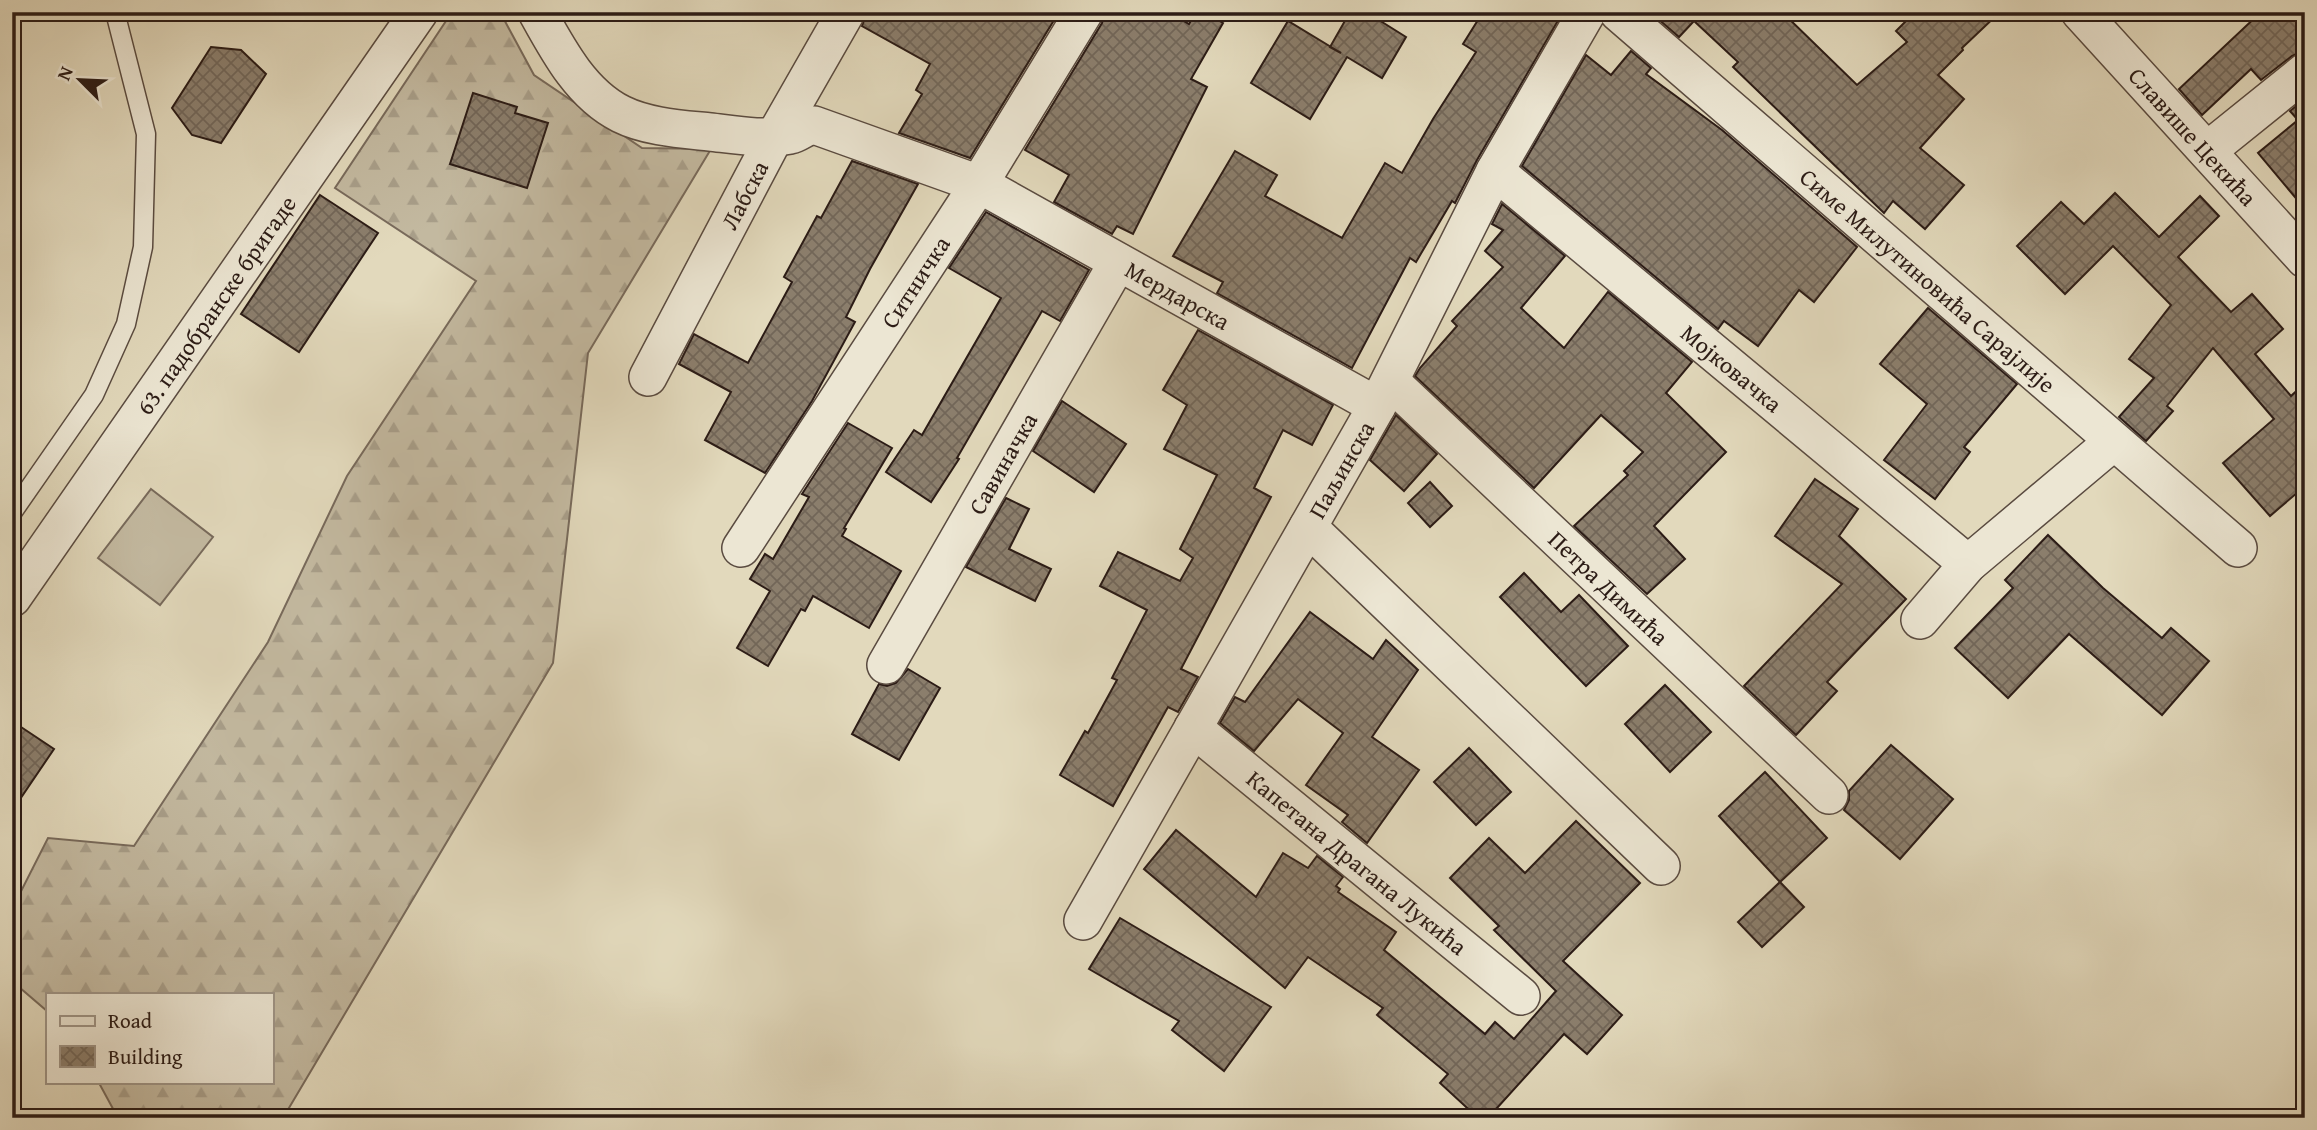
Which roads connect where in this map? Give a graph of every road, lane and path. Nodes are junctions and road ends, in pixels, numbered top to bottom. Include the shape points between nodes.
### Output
1 (115, 12) edge
2 (419, 12) edge
3 (537, 12) edge
4 (846, 12) edge
5 (1084, 12) edge
6 (1587, 12) edge
7 (1618, 12) edge
8 (2080, 12) edge
9 (2305, 72) edge
10 (775, 136) junction
11 (2207, 151) junction
12 (1495, 171) junction
13 (979, 184) junction
14 (2305, 259) edge
15 (1118, 262) junction
16 (648, 377) dead end
17 (1384, 394) junction
18 (2113, 442) junction
19 (12, 513) edge
20 (1308, 527) junction
21 (741, 548) dead end
22 (2238, 548) dead end
23 (1968, 564) junction
24 (12, 598) edge
25 (1920, 620) dead end
26 (886, 665) dead end
27 (1193, 728) junction
28 (1829, 795) dead end
29 (1661, 866) dead end
30 (1083, 921) dead end
31 (1521, 996) dead end

1 - 19 lane via 146,134 143,247 125,324 94,395
2 - 24 street, 63. падобранске бригаде
3 - 10 street, Мердарска via 579,79 621,114 688,130
4 - 10 street, Лабска
5 - 13 street, Ситничка
6 - 12 street, Паљинска
7 - 18 street, Симе Милутиновића Сарајлије
8 - 11 street, Славише Цекића
9 - 11 street
10 - 13 street, Мердарска via 814,125
10 - 16 street, Лабска
11 - 14 street, Славише Цекића
12 - 17 street, Паљинска
12 - 23 street, Мојковачка
13 - 15 street, Мердарска
13 - 21 street, Ситничка
15 - 17 street, Мердарска
15 - 26 street, Савиначка
17 - 20 street, Паљинска
17 - 28 street, Петра Димића
18 - 22 street, Симе Милутиновића Сарајлије
18 - 23 street
20 - 27 street, Паљинска
20 - 29 street
23 - 25 street
27 - 30 street, Паљинска
27 - 31 street, Капетана Драгана Лукића

